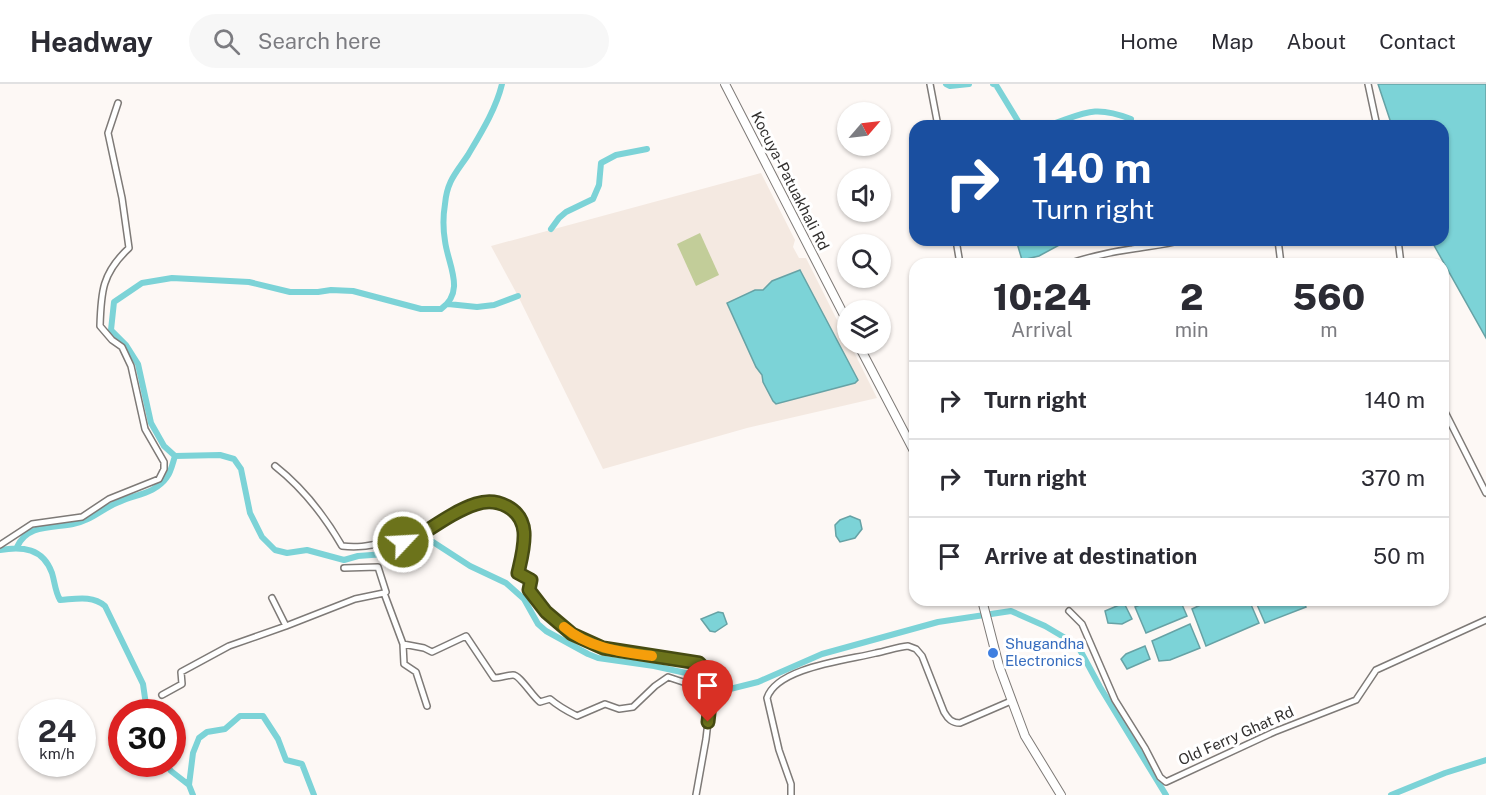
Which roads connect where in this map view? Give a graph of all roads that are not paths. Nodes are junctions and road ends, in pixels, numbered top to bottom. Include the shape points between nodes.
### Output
1 (726, 84) edge
2 (930, 84) edge
3 (1368, 84) edge
4 (118, 103) dead end
5 (938, 120) edge
6 (1376, 120) edge
7 (1162, 246) edge
8 (1087, 258) edge
9 (837, 301) edge
10 (863, 354) edge
11 (1449, 420) edge
12 (909, 442) edge
13 (275, 466) dead end
14 (1486, 493) edge
15 (0, 545) edge
16 (344, 567) dead end
17 (384, 593) junction
18 (272, 598) dead end
19 (984, 606) edge
20 (1069, 611) dead end
21 (1486, 620) edge
22 (286, 626) junction
23 (403, 644) junction
24 (162, 695) dead end
25 (711, 701) junction
26 (1011, 701) junction
27 (428, 706) dead end
28 (696, 795) edge
29 (791, 795) edge
30 (1061, 795) edge

1 - 9 main road, Kocuya-Patuakhali Rd
2 - 5 street
3 - 6 street
4 - 15 street via 108,133 129,248 118,258 102,289 100,326 122,347 131,366 145,429 164,462 164,469 159,479 110,499 82,517 32,524
7 - 8 street
10 - 12 main road
11 - 14 street
13 - 25 street via 312,501 342,546 359,548 412,540 475,504 494,501 508,506 524,530 518,573 531,580 529,590 546,612 572,634 603,648 699,663 713,677
16 - 17 street via 378,567
17 - 22 street via 355,599
17 - 23 street
18 - 22 street
19 - 26 main road
20 - 21 street, Old Ferry Ghat Rd via 1082,624 1119,708 1166,782 1356,700 1376,670
22 - 24 street via 229,646 181,672 182,684
23 - 25 street via 432,652 466,636 494,678 514,675 540,702 550,699 577,716 605,704 619,709 633,707 668,677 686,683
23 - 27 street via 404,664 416,672
25 - 28 street
26 - 29 street via 960,723 949,720 922,656 909,646 831,661 796,674 771,690 767,698
26 - 30 main road via 1025,736

